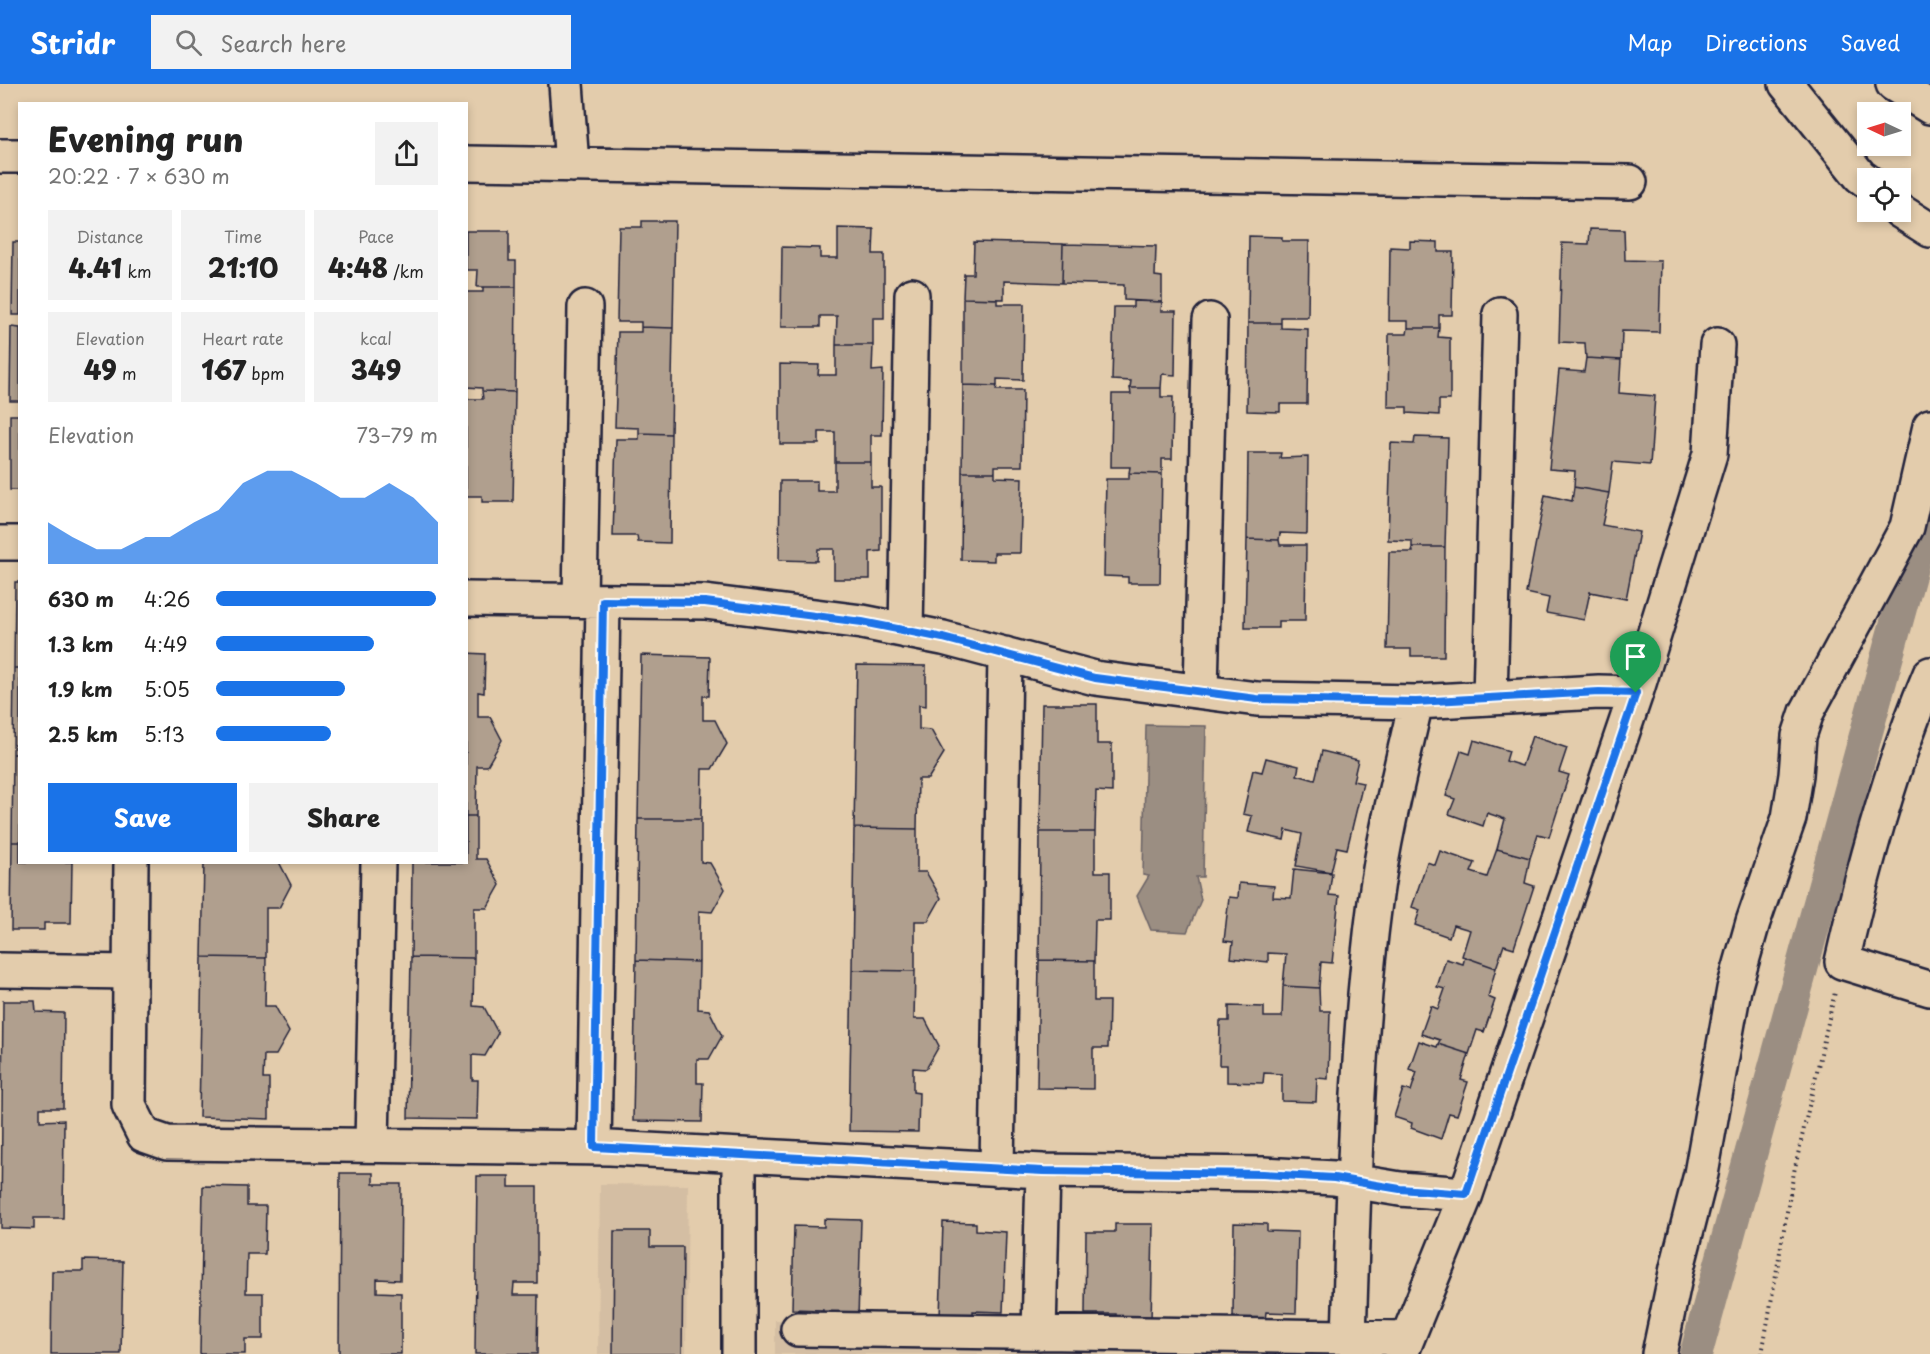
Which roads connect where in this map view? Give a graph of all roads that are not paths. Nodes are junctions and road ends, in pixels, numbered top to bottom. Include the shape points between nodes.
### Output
1 (566, 84) edge
2 (1786, 84) edge
3 (1893, 84) edge
4 (1930, 107) edge
5 (0, 156) edge
6 (18, 156) edge
7 (468, 164) edge
8 (572, 165) junction
9 (1857, 169) edge
10 (1630, 182) dead end
11 (1911, 218) edge
12 (1930, 230) edge
13 (912, 295) dead end
14 (585, 307) dead end
15 (1500, 314) dead end
16 (1210, 320) dead end
17 (1716, 345) dead end
18 (1930, 426) edge
19 (0, 543) edge
20 (18, 543) edge
21 (468, 599) edge
22 (591, 600) junction
23 (906, 631) junction
24 (1005, 654) junction
25 (1930, 674) edge
26 (1201, 692) junction
27 (1636, 693) junction
28 (1490, 698) junction
29 (1416, 702) junction
30 (131, 864) edge
31 (378, 864) edge
32 (0, 970) edge
33 (130, 972) junction
34 (1930, 989) edge
35 (372, 1144) junction
36 (594, 1147) junction
37 (739, 1155) junction
38 (997, 1169) junction
39 (1043, 1171) junction
40 (1354, 1182) junction
41 (1466, 1194) junction
42 (798, 1329) dead end
43 (1039, 1333) junction
44 (1349, 1337) junction
45 (1404, 1346) edge
46 (739, 1354) edge
47 (1659, 1354) edge

1 - 8 street
2 - 9 street
3 - 4 street
5 - 6 street
7 - 8 street
8 - 10 street
11 - 12 street
13 - 23 street
14 - 22 street
15 - 28 street
16 - 26 street
17 - 27 street via 1710,454
18 - 47 street via 1907,527 1807,712 1799,736 1789,819 1734,989 1701,1174
19 - 20 street
21 - 22 street
22 - 23 street via 705,602
22 - 36 street
23 - 24 street
24 - 26 street via 1095,678
24 - 38 street
25 - 34 street via 1889,788 1842,962
26 - 29 street via 1257,699
27 - 28 street
27 - 41 street
28 - 29 street
29 - 40 street via 1387,824 1375,901 1359,1068
30 - 33 street
31 - 35 street
32 - 33 street
33 - 35 street via 129,1105 144,1135 167,1143
35 - 36 street
36 - 37 street
37 - 38 street
37 - 46 street
38 - 39 street
39 - 40 street via 1263,1174
39 - 43 street
40 - 41 street
40 - 44 street
41 - 45 street
42 - 43 street
43 - 44 street
44 - 45 street

